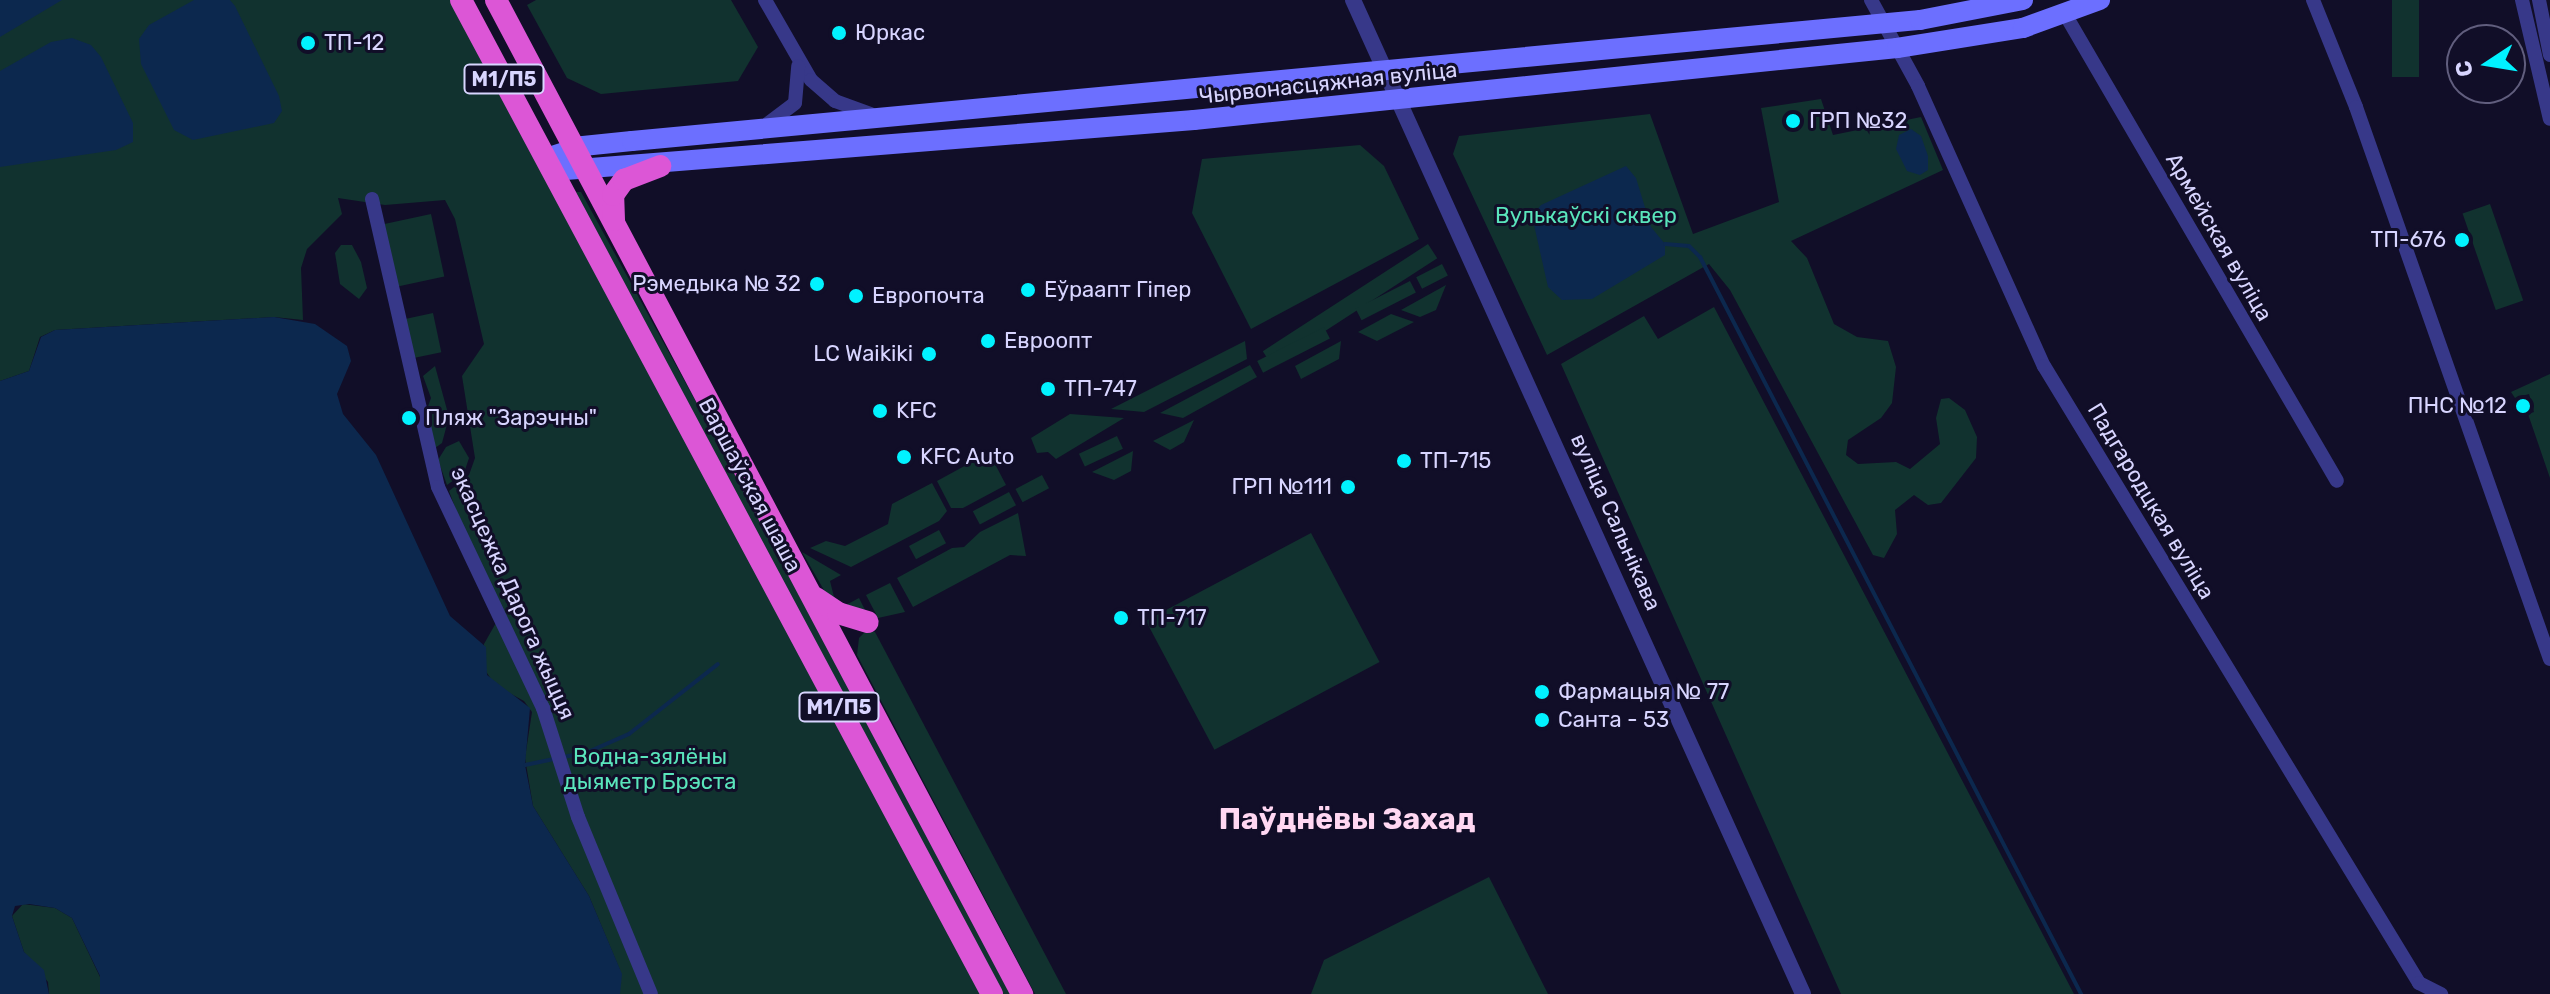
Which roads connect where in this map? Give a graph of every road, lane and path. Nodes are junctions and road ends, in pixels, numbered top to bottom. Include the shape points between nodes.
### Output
1 (461, 0) edge
2 (496, 0) edge
3 (765, 0) edge
4 (1353, 0) edge
5 (1871, 0) edge
6 (2023, 0) edge
7 (2100, 0) edge
8 (2313, 0) edge
9 (2522, 0) edge
10 (2539, 0) edge
11 (2065, 14) junction
12 (1884, 23) junction
13 (1897, 48) junction
14 (2550, 55) edge
15 (796, 58) junction
16 (1386, 70) junction
17 (1400, 100) junction
18 (887, 118) junction
19 (2550, 119) edge
20 (756, 130) junction
21 (574, 149) junction
22 (550, 165) junction
23 (660, 166) junction
24 (586, 172) junction
25 (372, 199) dead end
26 (615, 225) junction
27 (2337, 481) dead end
28 (809, 592) junction
29 (2550, 659) edge
30 (850, 667) junction
31 (2421, 988) edge
32 (651, 994) edge
33 (992, 994) edge
34 (1022, 994) edge
35 (1803, 994) edge
36 (2441, 994) edge

1 - 22 highway, Варшаўская шаша / М1/П5
2 - 21 highway, Варшаўская шаша / М1/П5
3 - 15 street
4 - 16 street, вуліца Сальнікава
5 - 12 street, Падгародцкая вуліца
6 - 12 main road, Чырвонасцяжная вуліца
7 - 11 main road, Чырвонасцяжная вуліца
8 - 29 street via 2356,107
9 - 19 street
10 - 14 street
11 - 13 main road, Чырвонасцяжная вуліца via 1998,33
11 - 27 street, Армейская вуліца
12 - 13 street, Падгародцкая вуліца
12 - 16 main road, Чырвонасцяжная вуліца
13 - 17 main road, Чырвонасцяжная вуліца
13 - 31 street, Падгародцкая вуліца via 2044,366
15 - 18 street via 835,101
15 - 20 street via 800,81 795,103
16 - 17 street, вуліца Сальнікава
16 - 18 main road, Чырвонасцяжная вуліца
17 - 23 main road, Чырвонасцяжная вуліца
17 - 35 street, вуліца Сальнікава
18 - 20 main road, Чырвонасцяжная вуліца
20 - 21 main road, Чырвонасцяжная вуліца
21 - 22 main road, Чырвонасцяжная вуліца
21 - 24 highway, Варшаўская шаша / М1/П5
22 - 24 main road, Чырвонасцяжная вуліца
22 - 33 highway, Варшаўская шаша / М1/П5
23 - 24 main road, Чырвонасцяжная вуліца
23 - 26 highway via 624,180 613,195
24 - 26 highway, Варшаўская шаша / М1/П5
25 - 32 street, экасцежка Дарога жыцця via 438,487 543,708 578,817
26 - 28 highway, Варшаўская шаша / М1/П5
28 - 30 highway, Варшаўская шаша / М1/П5
28 - 30 highway via 838,613 868,622 852,638
30 - 34 highway, Варшаўская шаша / М1/П5
31 - 36 street, Падгародцкая вуліца

